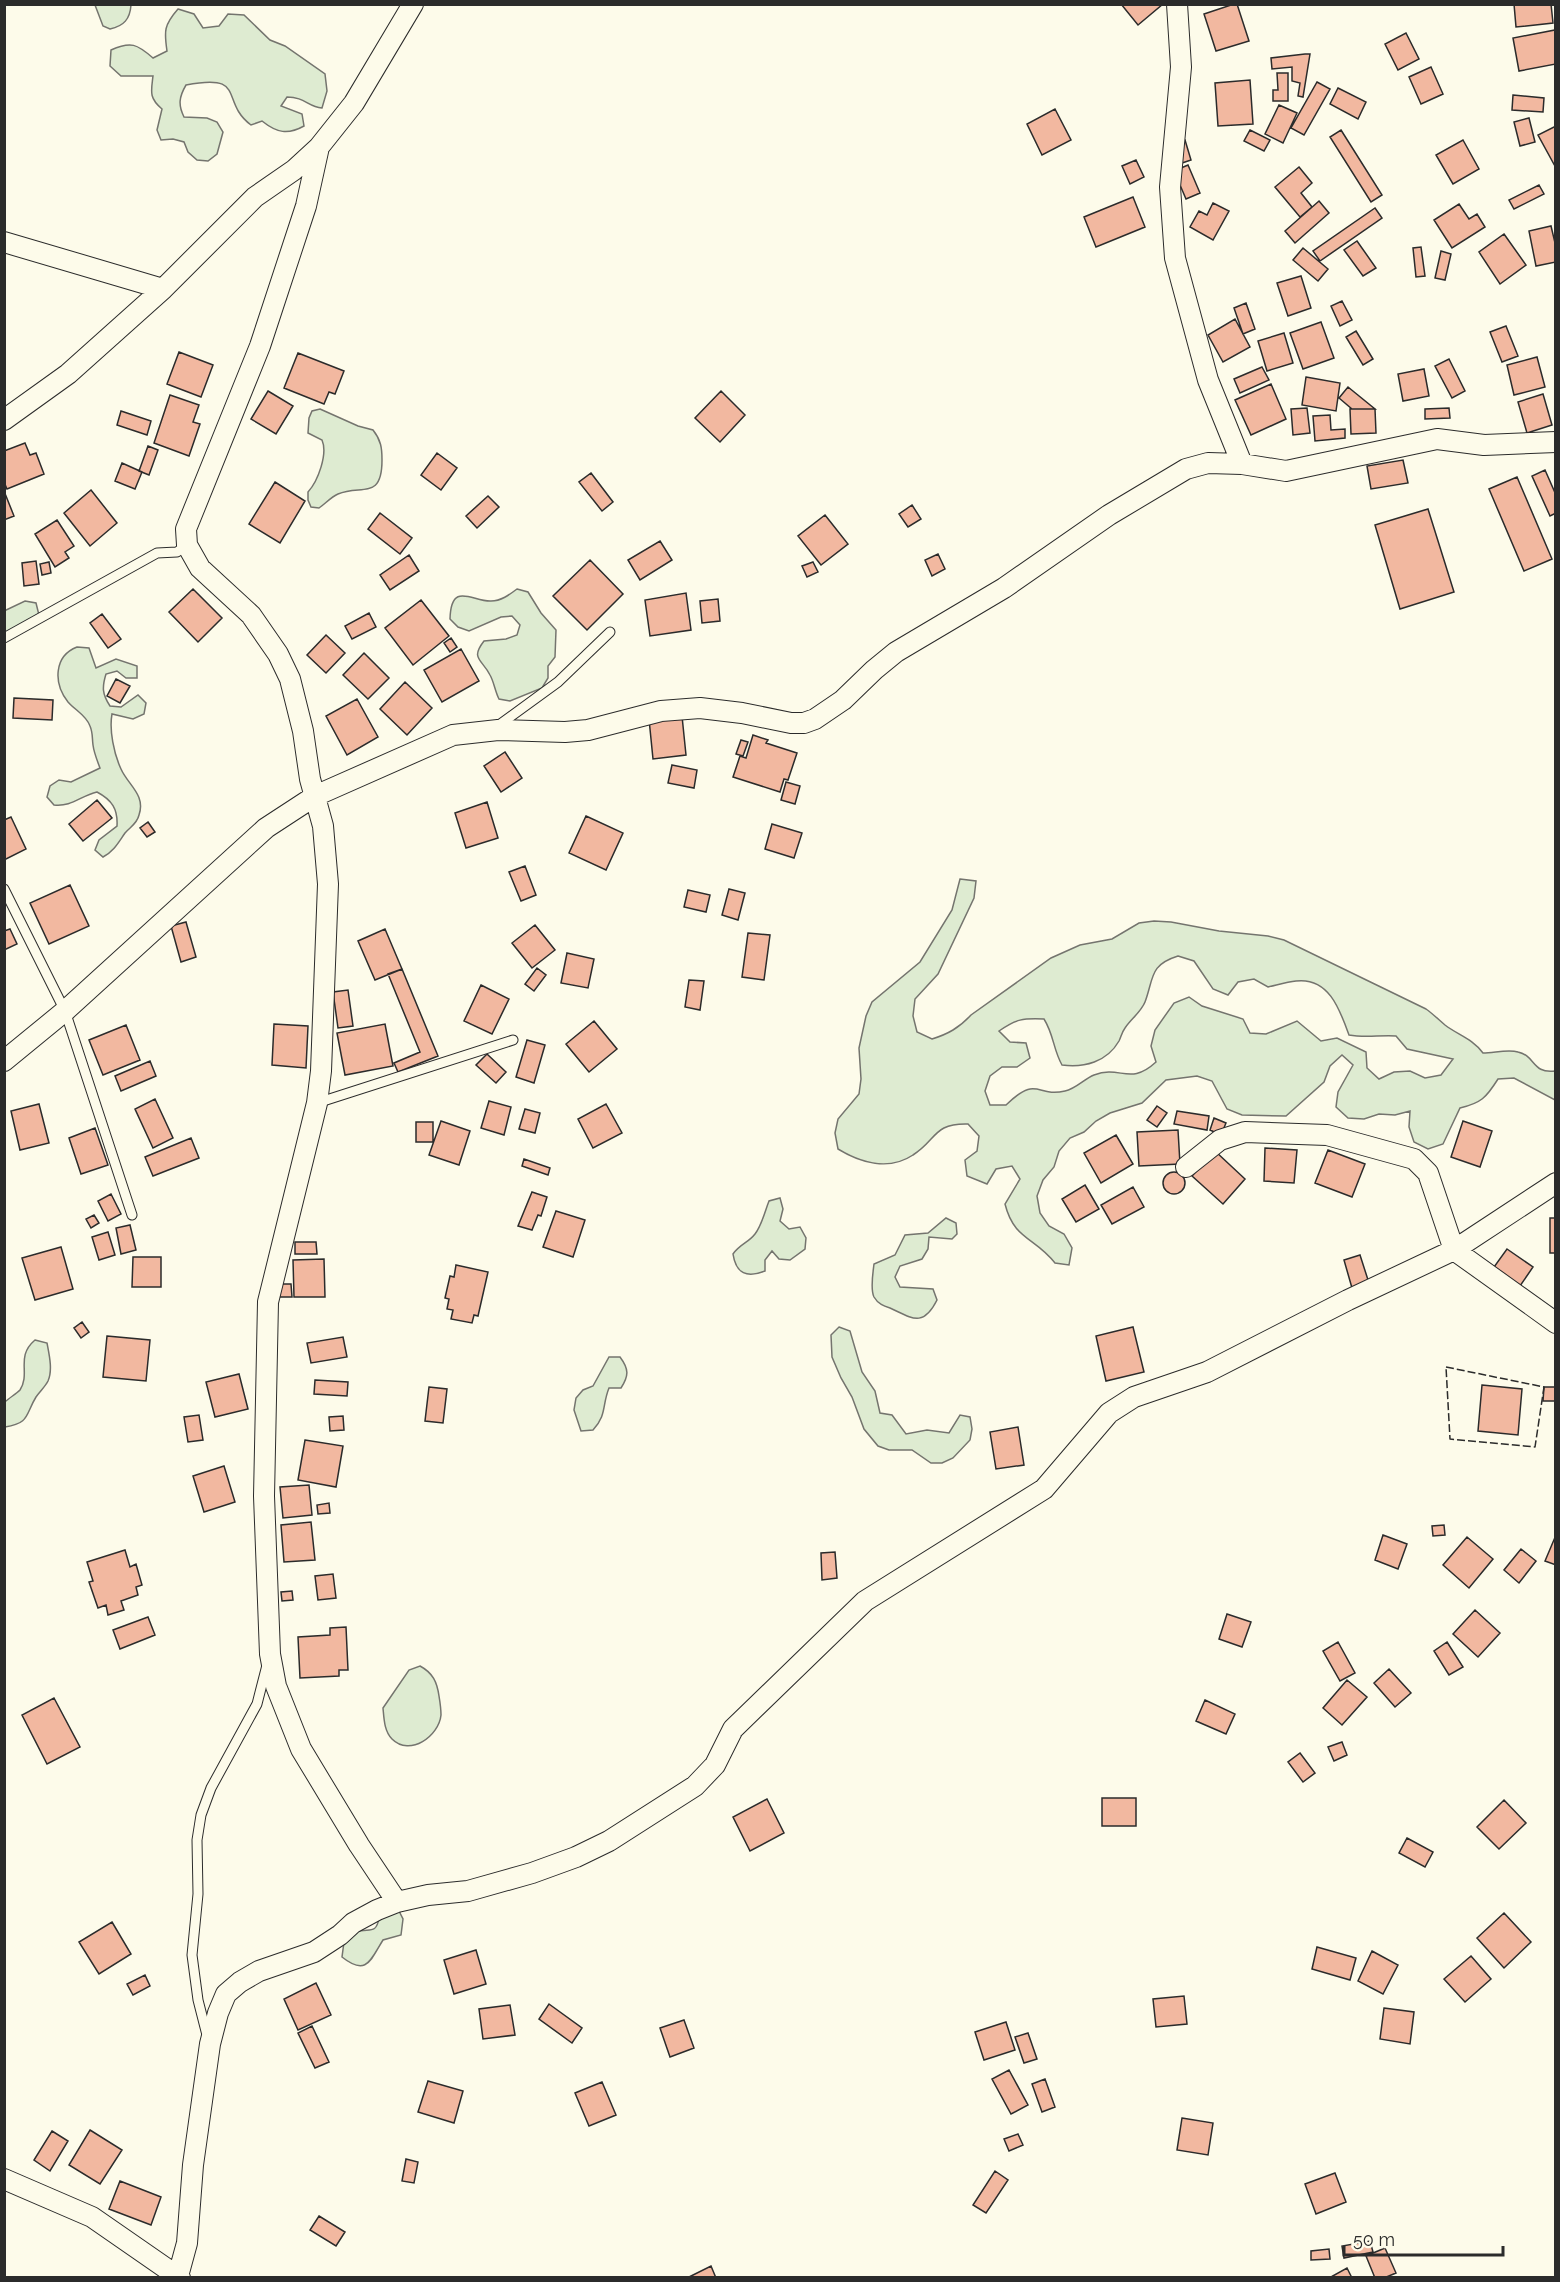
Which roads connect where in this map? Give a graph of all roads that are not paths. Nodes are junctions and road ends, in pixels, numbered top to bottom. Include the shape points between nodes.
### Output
1 (413, 4) edge
2 (1177, 4) edge
3 (320, 147) junction
4 (4, 242) edge
5 (163, 289) junction
6 (4, 420) edge
7 (1556, 442) edge
8 (1242, 464) junction
9 (187, 545) junction
10 (610, 632) dead end
11 (4, 638) edge
12 (492, 731) junction
13 (315, 796) junction
14 (4, 888) edge
15 (65, 1011) junction
16 (513, 1040) dead end
17 (4, 1061) edge
18 (316, 1103) junction
19 (1186, 1167) dead end
20 (1556, 1183) edge
21 (132, 1215) dead end
22 (1454, 1250) junction
23 (1556, 1323) edge
24 (270, 1654) junction
25 (383, 1883) junction
26 (428, 1895) junction
27 (397, 1902) junction
28 (210, 2044) junction
29 (4, 2179) edge
30 (179, 2277) edge

1 - 3 street via 354,103
2 - 8 street via 1181,68 1170,187 1175,258 1208,380
3 - 5 street via 255,197
3 - 9 street via 306,206 260,346 191,513
4 - 5 street
5 - 6 street via 68,374
7 - 8 street via 1484,445 1437,439 1286,471
8 - 12 street via 1208,463 1186,469 1102,520 1004,588 896,652 843,700 804,723 700,708 661,711 588,730
9 - 11 lane via 177,552 157,553
9 - 13 street via 200,568 251,615 278,654 290,679
10 - 12 lane via 558,682
12 - 13 street via 453,735
13 - 15 street via 266,828
13 - 18 street via 323,826 328,884 321,1071
14 - 15 lane
15 - 17 street
15 - 21 lane
16 - 18 lane
18 - 24 street via 268,1302 264,1496
19 - 22 street via 1220,1140 1245,1132 1327,1135 1414,1159 1428,1173
20 - 22 street
22 - 23 street
22 - 26 street via 1207,1372 1134,1397 1109,1413 1044,1489 866,1601 733,1729 708,1775 609,1841 532,1873 468,1891
24 - 25 street via 276,1686 301,1749
24 - 28 lane via 257,1704 211,1788 197,1840 198,1894 192,1955 198,2000
25 - 26 street
25 - 27 street
26 - 27 street
27 - 28 street via 353,1923 314,1952 259,1971 240,1982 226,1994
28 - 30 street via 187,2243
29 - 30 street via 92,2217

